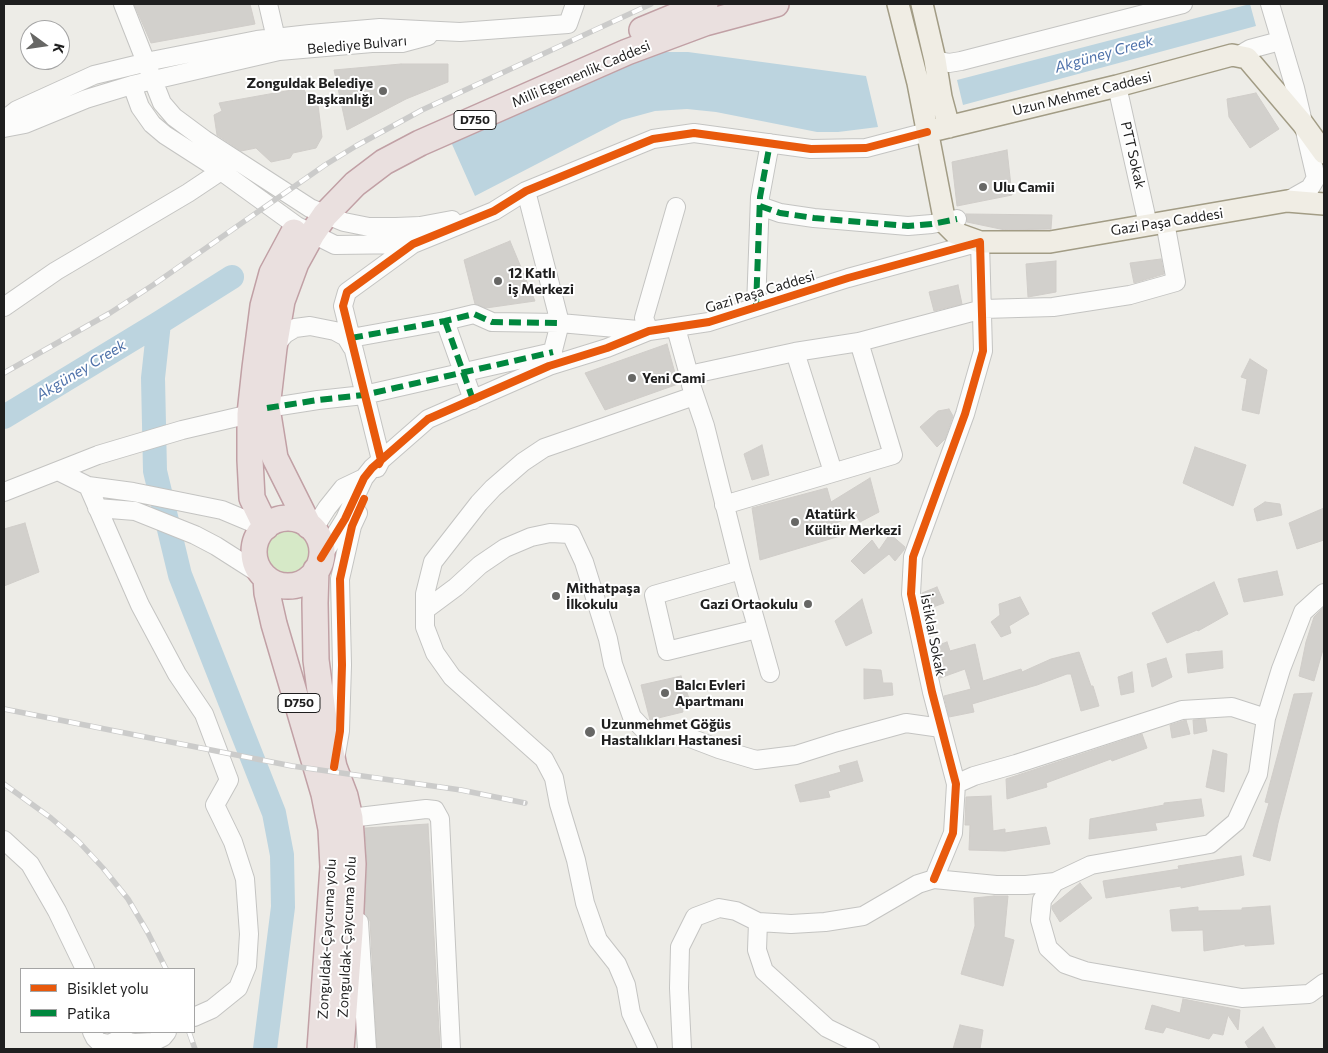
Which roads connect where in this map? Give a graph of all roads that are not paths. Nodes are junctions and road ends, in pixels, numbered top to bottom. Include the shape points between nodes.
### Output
1 (123, 4) edge
2 (268, 4) edge
3 (575, 4) edge
4 (705, 4) edge
5 (776, 4) edge
6 (922, 4) edge
7 (1184, 4) edge
8 (1270, 4) edge
9 (896, 6) edge
10 (1278, 34) junction
11 (278, 44) junction
12 (1238, 56) junction
13 (935, 60) junction
14 (147, 62) junction
15 (153, 80) junction
16 (132, 85) junction
17 (1117, 86) junction
18 (4, 120) edge
19 (1303, 124) junction
20 (950, 126) junction
21 (4, 128) edge
22 (927, 132) junction
23 (770, 143) junction
24 (1324, 152) edge
25 (220, 171) junction
26 (526, 191) junction
27 (1286, 201) junction
28 (1324, 204) edge
29 (760, 206) junction
30 (676, 207) dead end
31 (494, 211) junction
32 (951, 220) junction
33 (311, 221) junction
34 (1157, 223) junction
35 (980, 242) junction
36 (413, 244) junction
37 (4, 307) edge
38 (756, 307) junction
39 (983, 309) junction
40 (445, 321) junction
41 (560, 322) junction
42 (676, 328) junction
43 (649, 331) junction
44 (859, 342) junction
45 (353, 345) junction
46 (274, 348) junction
47 (795, 352) junction
48 (551, 359) junction
49 (463, 371) junction
50 (689, 375) junction
51 (364, 395) junction
52 (694, 396) junction
53 (473, 400) junction
54 (259, 411) junction
55 (381, 460) junction
56 (58, 471) junction
57 (833, 472) junction
58 (364, 478) junction
59 (88, 486) junction
60 (4, 492) edge
61 (724, 505) junction
62 (97, 508) junction
63 (265, 527) junction
64 (311, 528) junction
65 (319, 564) junction
66 (741, 570) junction
67 (265, 577) junction
68 (1324, 593) edge
69 (425, 610) junction
70 (757, 630) junction
71 (770, 672) dead end
72 (1266, 718) junction
73 (941, 728) junction
74 (334, 766) junction
75 (956, 784) junction
76 (342, 814) junction
77 (4, 840) edge
78 (353, 864) junction
79 (934, 879) junction
80 (1055, 882) junction
81 (758, 922) junction
82 (85, 968) edge
83 (1324, 983) edge
84 (195, 1017) edge
85 (166, 1033) edge
86 (121, 1036) edge
87 (92, 1040) edge
88 (320, 1049) edge
89 (341, 1049) edge
90 (366, 1049) edge
91 (451, 1049) edge
92 (648, 1049) edge
93 (682, 1049) edge
94 (870, 1049) edge

1 - 14 street
2 - 11 street
3 - 11 street, Belediye Bulvarı via 568,24 444,32 380,28
4 - 33 highway, D750 via 528,78 395,139 359,159 329,185
5 - 33 highway, Milli Egemenlik Caddesi / D750 via 706,23 627,52 420,143 384,162
6 - 13 main road
7 - 13 street via 961,61
8 - 10 street
9 - 22 main road via 918,83
10 - 12 street
10 - 19 street
11 - 14 street, Belediye Bulvarı
11 - 15 street, Belediye Bulvarı
12 - 17 main road, Uzun Mehmet Caddesi
12 - 19 main road via 1247,58
13 - 20 main road
14 - 15 street
14 - 18 street, Belediye Bulvarı via 94,75 17,110
15 - 16 street, Belediye Bulvarı
15 - 33 street via 162,103 174,117
16 - 21 street, Belediye Bulvarı via 86,99 25,124
16 - 25 street via 140,107 152,124
17 - 20 main road, Uzun Mehmet Caddesi
17 - 34 street, PTT Sokak
19 - 24 main road
19 - 27 street via 1316,178 1310,188
20 - 22 main road, Uzun Mehmet Caddesi
22 - 23 street via 866,148 811,148
22 - 32 main road
23 - 26 street via 694,133 653,139
23 - 29 street
25 - 33 street
25 - 37 street via 56,271
26 - 31 street
26 - 41 street
27 - 28 main road, Gazi Paşa Caddesi
27 - 34 main road, Gazi Paşa Caddesi
29 - 32 street via 814,218 908,226
29 - 38 street
30 - 43 street via 644,318
31 - 33 street via 420,226 369,227
31 - 36 street
32 - 35 main road via 955,233
33 - 36 street via 335,245
33 - 46 highway, Milli Egemenlik Caddesi / D750 via 282,301
33 - 54 highway, D750 via 272,273 263,306
34 - 35 main road, Gazi Paşa Caddesi via 1050,242
34 - 39 street, PTT Sokak via 1176,282 1130,295 1053,307
35 - 38 street, Gazi Paşa Caddesi
35 - 39 street, İstiklal Sokak
36 - 45 street via 347,292 343,306
38 - 42 street, Gazi Paşa Caddesi via 709,322
39 - 44 street
39 - 73 street, İstiklal Sokak via 983,351 962,422 914,557 912,594
40 - 41 street via 474,314 492,322
40 - 45 street
40 - 49 street
41 - 43 street
41 - 48 street
42 - 43 street, Gazi Paşa Caddesi
42 - 50 street
43 - 48 street, Gazi Paşa Caddesi via 608,348
44 - 47 street
44 - 57 street via 893,455
45 - 46 street via 335,331 310,326 295,328 285,334
45 - 51 street
46 - 54 highway, Milli Egemenlik Caddesi / D750
47 - 50 street
47 - 57 street
48 - 49 street
48 - 53 street
49 - 51 street
49 - 53 street
50 - 52 street
51 - 54 street
51 - 55 street
52 - 61 street via 706,426
52 - 69 street via 544,448 523,462 479,503 433,562 425,594
53 - 55 street via 428,419
54 - 56 street via 133,444
54 - 63 highway, D750 via 250,460 252,498
54 - 64 highway, Milli Egemenlik Caddesi / D750 via 275,458
55 - 58 street
55 - 74 street via 352,526 340,580 340,731
56 - 59 street
56 - 60 street
57 - 61 street
58 - 64 street via 344,488
58 - 65 street
59 - 62 street
59 - 63 street via 222,510
61 - 66 street
62 - 67 street via 135,511 195,535
62 - 84 street via 144,614 176,674 204,714 229,780 216,805 246,878 247,966 238,988 212,1009
63 - 64 highway via 285,518 296,519
63 - 67 highway, D750 via 254,546 254,557
64 - 65 highway, D750 via 320,542
65 - 67 highway via 306,581 295,586 273,583
65 - 74 highway, D750 via 316,660
66 - 70 street
66 - 70 street via 654,595 667,651
67 - 76 highway, D750 via 274,624 324,794
68 - 72 street via 1302,612
69 - 73 street via 505,548 550,533 572,534 584,562 632,717 648,734 685,736 756,760 796,755 906,723
69 - 92 street via 426,627 435,653 452,677 544,759 554,778 588,912 598,940 617,964 626,985 631,1013
70 - 71 street
72 - 75 street via 1232,707 1182,710
72 - 80 street via 1258,774 1236,822 1210,844 1091,865
73 - 75 street, İstiklal Sokak
74 - 76 highway, D750
75 - 79 street, İstiklal Sokak via 953,833
76 - 78 highway, Zonguldak-Çaycuma Yolu / D750
76 - 88 highway, Zonguldak-Çaycuma yolu / D750 via 333,867
76 - 91 street via 426,809 435,810 440,819
77 - 82 street via 30,864
78 - 89 highway, Zonguldak-Çaycuma Yolu / D750
78 - 90 street via 362,945
79 - 80 street via 1026,886
79 - 81 street via 918,884 863,916 791,924
80 - 83 street via 1042,900 1040,920 1048,948 1065,964 1085,971 1242,998 1309,994
81 - 93 street via 736,911 719,908 695,917 680,947
81 - 94 street via 757,950 764,971 827,1028
85 - 86 street via 154,1042 135,1043
86 - 87 street via 109,1044

